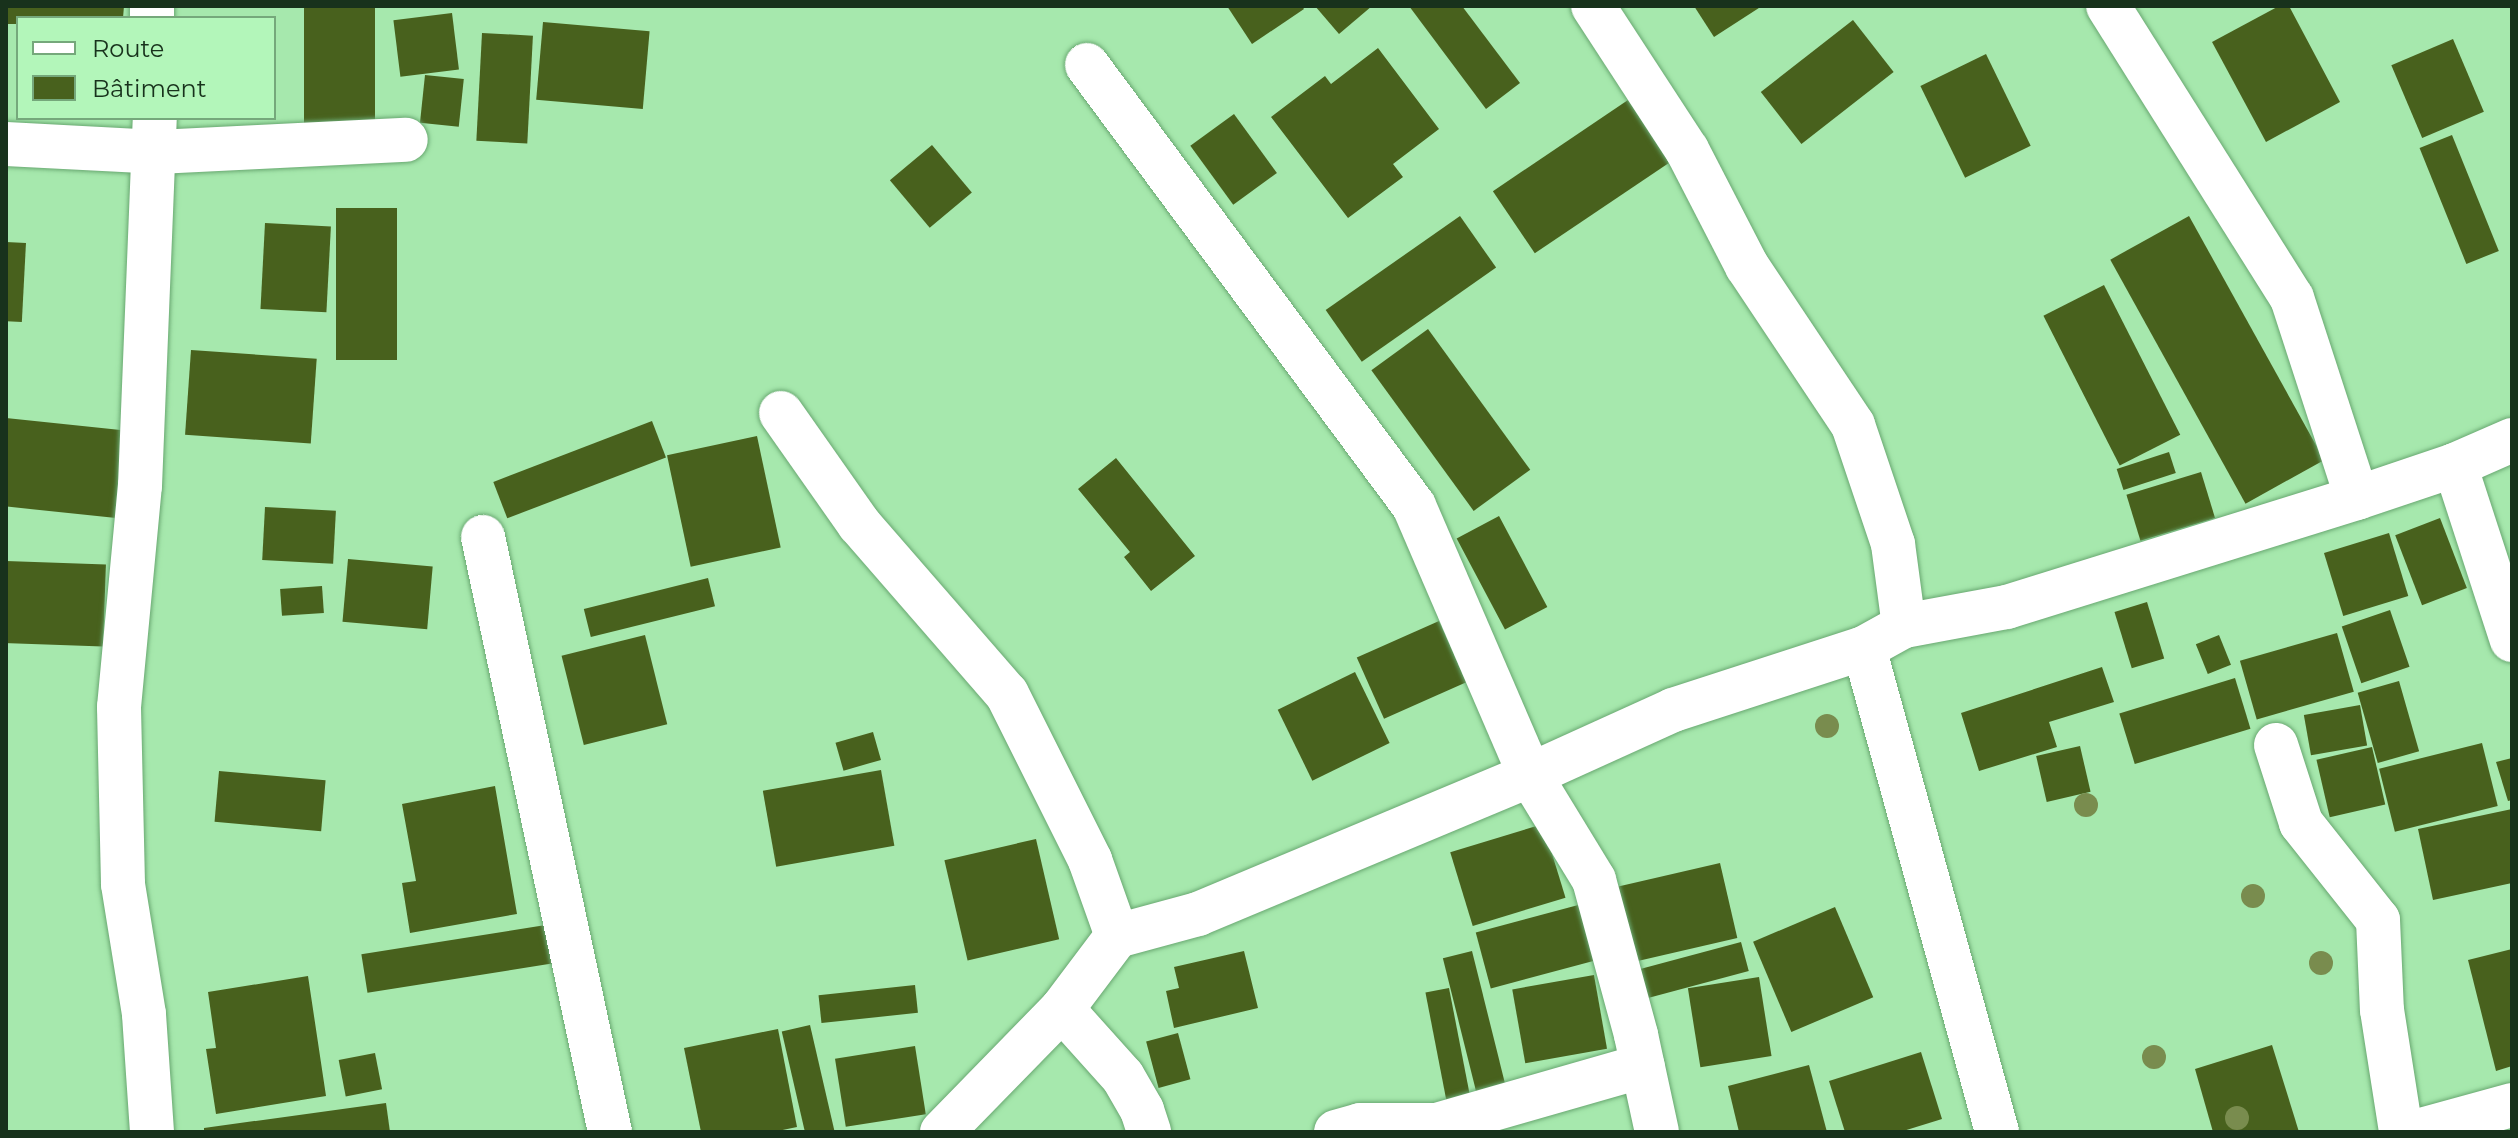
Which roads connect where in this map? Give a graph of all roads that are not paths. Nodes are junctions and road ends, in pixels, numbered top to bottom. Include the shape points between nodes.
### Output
1 (1593, 6) edge
2 (2108, 6) edge
3 (1087, 65) dead end
4 (156, 135) edge
5 (406, 140) dead end
6 (6, 144) edge
7 (781, 413) dead end
8 (2512, 440) edge
9 (2455, 465) junction
10 (2357, 498) junction
11 (483, 537) dead end
12 (1904, 626) junction
13 (2512, 640) edge
14 (1864, 648) junction
15 (2276, 745) dead end
16 (1530, 775) junction
17 (1117, 936) junction
18 (1062, 1009) junction
19 (1643, 1066) junction
20 (2512, 1105) edge
21 (152, 1132) edge
22 (610, 1132) edge
23 (942, 1132) edge
24 (1149, 1132) edge
25 (1336, 1132) edge
26 (1657, 1132) edge
27 (1997, 1132) edge
28 (2401, 1132) edge
29 (2414, 1132) edge

1 - 12 street via 1687,150 1747,266 1853,425 1893,544
2 - 10 street via 2292,298
3 - 16 street via 1414,506
4 - 5 street
4 - 6 street
4 - 21 street via 140,486 119,707 123,884 144,1014
7 - 17 street via 859,524 1007,694 1090,860
8 - 9 street
9 - 10 street
9 - 13 street
10 - 12 street via 2007,607
11 - 22 street
12 - 14 street
14 - 16 street via 1673,710
14 - 27 street
15 - 28 street via 2301,823 2378,920 2382,1010
16 - 17 street via 1198,914
16 - 19 street via 1594,880
17 - 18 street
18 - 23 street
18 - 24 street via 1123,1077
19 - 25 street via 1437,1125 1360,1125
19 - 26 street
20 - 29 street

